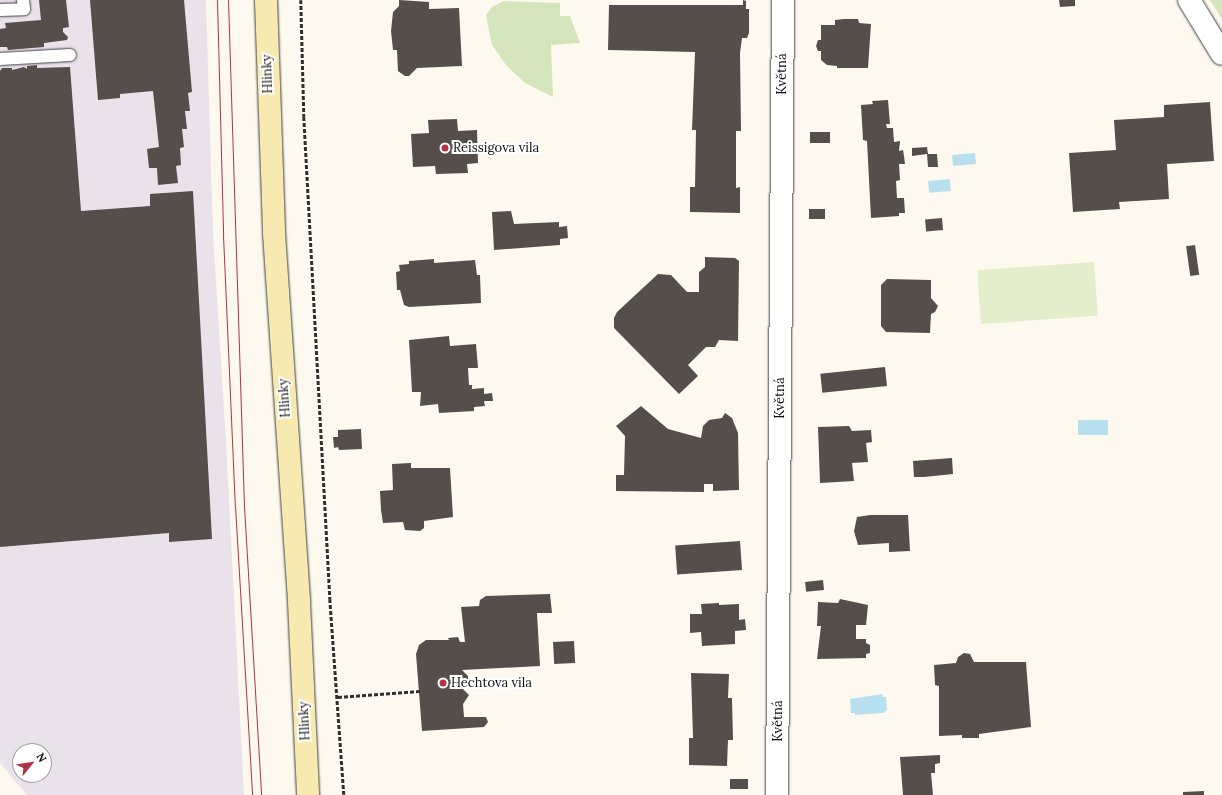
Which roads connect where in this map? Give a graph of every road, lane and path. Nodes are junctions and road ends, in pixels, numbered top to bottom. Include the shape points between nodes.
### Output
1 (22, 0) edge
2 (266, 0) edge
3 (301, 0) edge
4 (783, 0) edge
5 (1189, 0) edge
6 (0, 10) edge
7 (1222, 54) edge
8 (70, 55) dead end
9 (0, 59) edge
10 (420, 691) dead end
11 (338, 697) junction
12 (308, 795) edge
13 (344, 795) edge
14 (777, 795) edge

1 - 6 lane via 24,9
2 - 12 street, Hlinky via 274,233 299,602
3 - 11 path via 304,118
4 - 14 street, Květná
5 - 7 street
8 - 9 lane
10 - 11 path
11 - 13 path

